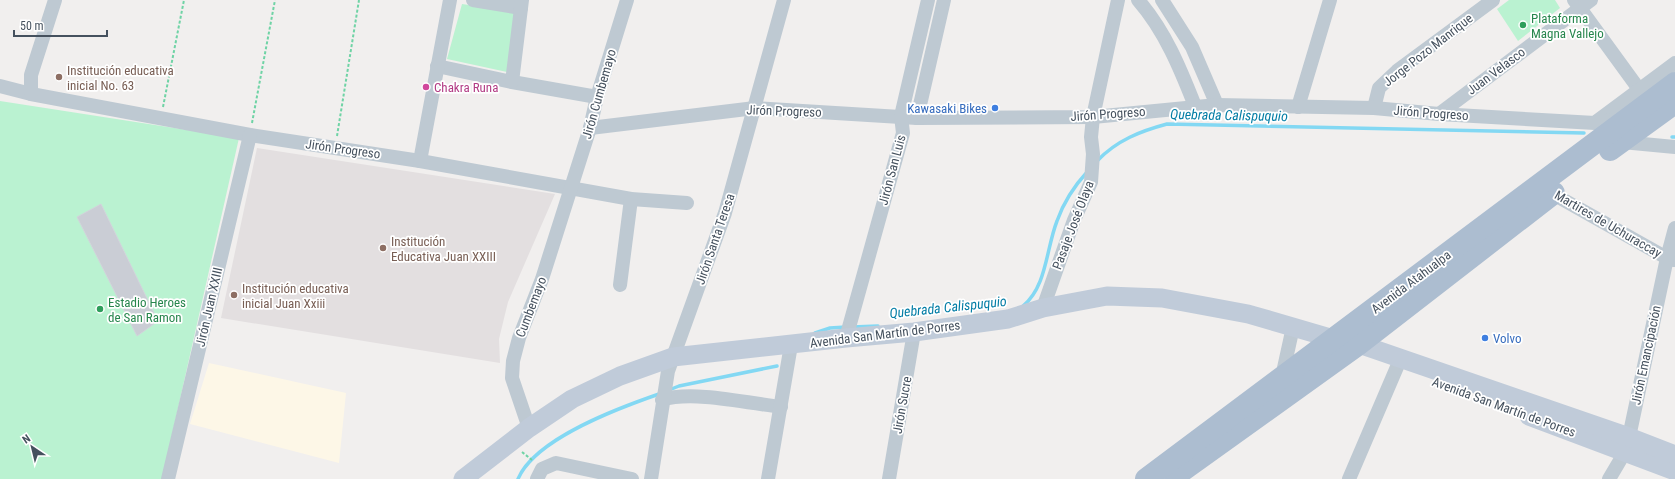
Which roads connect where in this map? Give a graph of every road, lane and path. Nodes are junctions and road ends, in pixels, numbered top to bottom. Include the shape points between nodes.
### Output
1 (55, 0) edge
2 (184, 0) edge
3 (275, 0) edge
4 (359, 0) edge
5 (450, 0) edge
6 (473, 0) edge
7 (627, 0) edge
8 (784, 0) edge
9 (928, 0) edge
10 (944, 0) edge
11 (1118, 0) edge
12 (1138, 0) edge
13 (1162, 0) edge
14 (1330, 0) edge
15 (1493, 0) edge
16 (1591, 0) edge
17 (522, 4) edge
18 (1577, 4) edge
19 (1675, 63) edge
20 (437, 66) junction
21 (512, 82) junction
22 (1675, 83) edge
23 (0, 86) edge
24 (31, 94) junction
25 (597, 98) junction
26 (1675, 103) edge
27 (1217, 105) junction
28 (1195, 106) junction
29 (1298, 107) junction
30 (755, 108) junction
31 (1374, 108) junction
32 (1642, 108) junction
33 (1439, 114) junction
34 (901, 116) junction
35 (1092, 117) junction
36 (917, 118) junction
37 (160, 119) junction
38 (1595, 123) junction
39 (590, 128) junction
40 (250, 135) junction
41 (1622, 142) junction
42 (1675, 147) edge
43 (335, 148) junction
44 (420, 161) junction
45 (571, 188) junction
46 (1548, 188) junction
47 (631, 199) junction
48 (687, 203) dead end
49 (1675, 228) edge
50 (1671, 259) edge
51 (620, 285) dead end
52 (1043, 308) junction
53 (1293, 327) junction
54 (914, 332) junction
55 (846, 335) junction
56 (1347, 344) junction
57 (791, 345) junction
58 (673, 357) junction
59 (1397, 367) junction
60 (1282, 377) junction
61 (662, 400) junction
62 (781, 408) junction
63 (529, 428) junction
64 (1627, 444) junction
65 (1675, 456) edge
66 (1675, 471) edge
67 (168, 479) edge
68 (463, 479) edge
69 (537, 479) edge
70 (632, 479) edge
71 (651, 479) edge
72 (768, 479) edge
73 (889, 479) edge
74 (1146, 479) edge
75 (1171, 479) edge
76 (1349, 479) edge
77 (1609, 479) edge

1 - 24 street via 31,74
2 - 37 path
3 - 40 path
4 - 43 path
5 - 20 street
6 - 17 street
7 - 25 street, Jirón Cumbemayo
8 - 30 street, Jirón Santa Teresa
9 - 34 street, Jirón San Luis
10 - 36 street
11 - 35 street, Pasaje José Olaya
12 - 28 street via 1153,17 1177,60
13 - 27 street via 1192,47
14 - 29 street
15 - 31 street, Jorge Pozo Manrique via 1397,71 1379,88
16 - 18 street, Juan Velasco
17 - 21 street
18 - 32 street
18 - 33 street, Juan Velasco
19 - 32 street, Avenida Atahualpa
20 - 21 street
20 - 44 street
21 - 25 street
22 - 32 main road, Avenida Atahualpa
23 - 24 street, Jirón Progreso
24 - 37 street, Jirón Progreso
25 - 39 street, Jirón Cumbemayo
26 - 32 main road, Avenida Atahualpa
27 - 28 street, Jirón Progreso
27 - 29 street, Jirón Progreso
28 - 35 street, Jirón Progreso
29 - 31 street, Jirón Progreso
30 - 34 street, Jirón Progreso
30 - 39 street, Jirón Progreso
30 - 58 street, Jirón Santa Teresa via 725,213
31 - 33 street, Jirón Progreso
32 - 38 street, Jirón Progreso
32 - 38 street, Avenida Atahualpa
32 - 41 main road, Avenida Atahualpa
32 - 46 main road, Avenida Atahualpa
33 - 38 street, Jirón Progreso
34 - 36 street, Jirón Progreso
34 - 55 street, Jirón San Luis via 903,134
35 - 36 street, Jirón Progreso
35 - 52 street, Pasaje José Olaya via 1092,175
37 - 40 street, Jirón Progreso
39 - 45 street, Jirón Cumbemayo
40 - 43 street, Jirón Progreso
40 - 67 street, Jirón Juan XXIII
41 - 42 street
41 - 46 main road, Avenida Atahualpa
43 - 44 street, Jirón Progreso
44 - 45 street, Jirón Progreso
45 - 47 street, Jirón Progreso
45 - 63 street, Cumbemayo via 513,362 512,378
46 - 50 street, Martires de Uchuraccay
46 - 56 main road, Avenida Atahualpa
47 - 48 street, Jirón Progreso
47 - 51 street
49 - 50 street, Jirón Emancipación
50 - 64 street, Jirón Emancipación
52 - 53 street, Avenida San Martín de Porres via 1107,296 1162,298 1248,314
52 - 54 street, Avenida San Martín de Porres via 1008,319
53 - 56 street, Avenida San Martín de Porres
53 - 60 street
54 - 55 street, Avenida San Martín de Porres
54 - 73 street, Jirón Sucre
55 - 57 street, Avenida San Martín de Porres
56 - 59 street, Avenida San Martín de Porres
56 - 60 main road, Avenida Atahualpa
56 - 64 street, Avenida San Martín de Porres
56 - 75 main road, Avenida Atahualpa
57 - 58 street, Avenida San Martín de Porres
57 - 62 street
58 - 61 street, Jirón Santa Teresa
58 - 63 street, Avenida San Martín de Porres via 620,376 579,396
59 - 64 street, Avenida San Martín de Porres
59 - 76 street
60 - 74 main road, Avenida Atahualpa
61 - 62 street via 688,396
61 - 71 street, Jirón Santa Teresa
62 - 72 street
63 - 68 street, Avenida San Martín de Porres
64 - 65 street, Avenida San Martín de Porres
64 - 66 street, Avenida San Martín de Porres
64 - 77 street, Jirón Emancipación
69 - 70 street via 547,465 556,463

